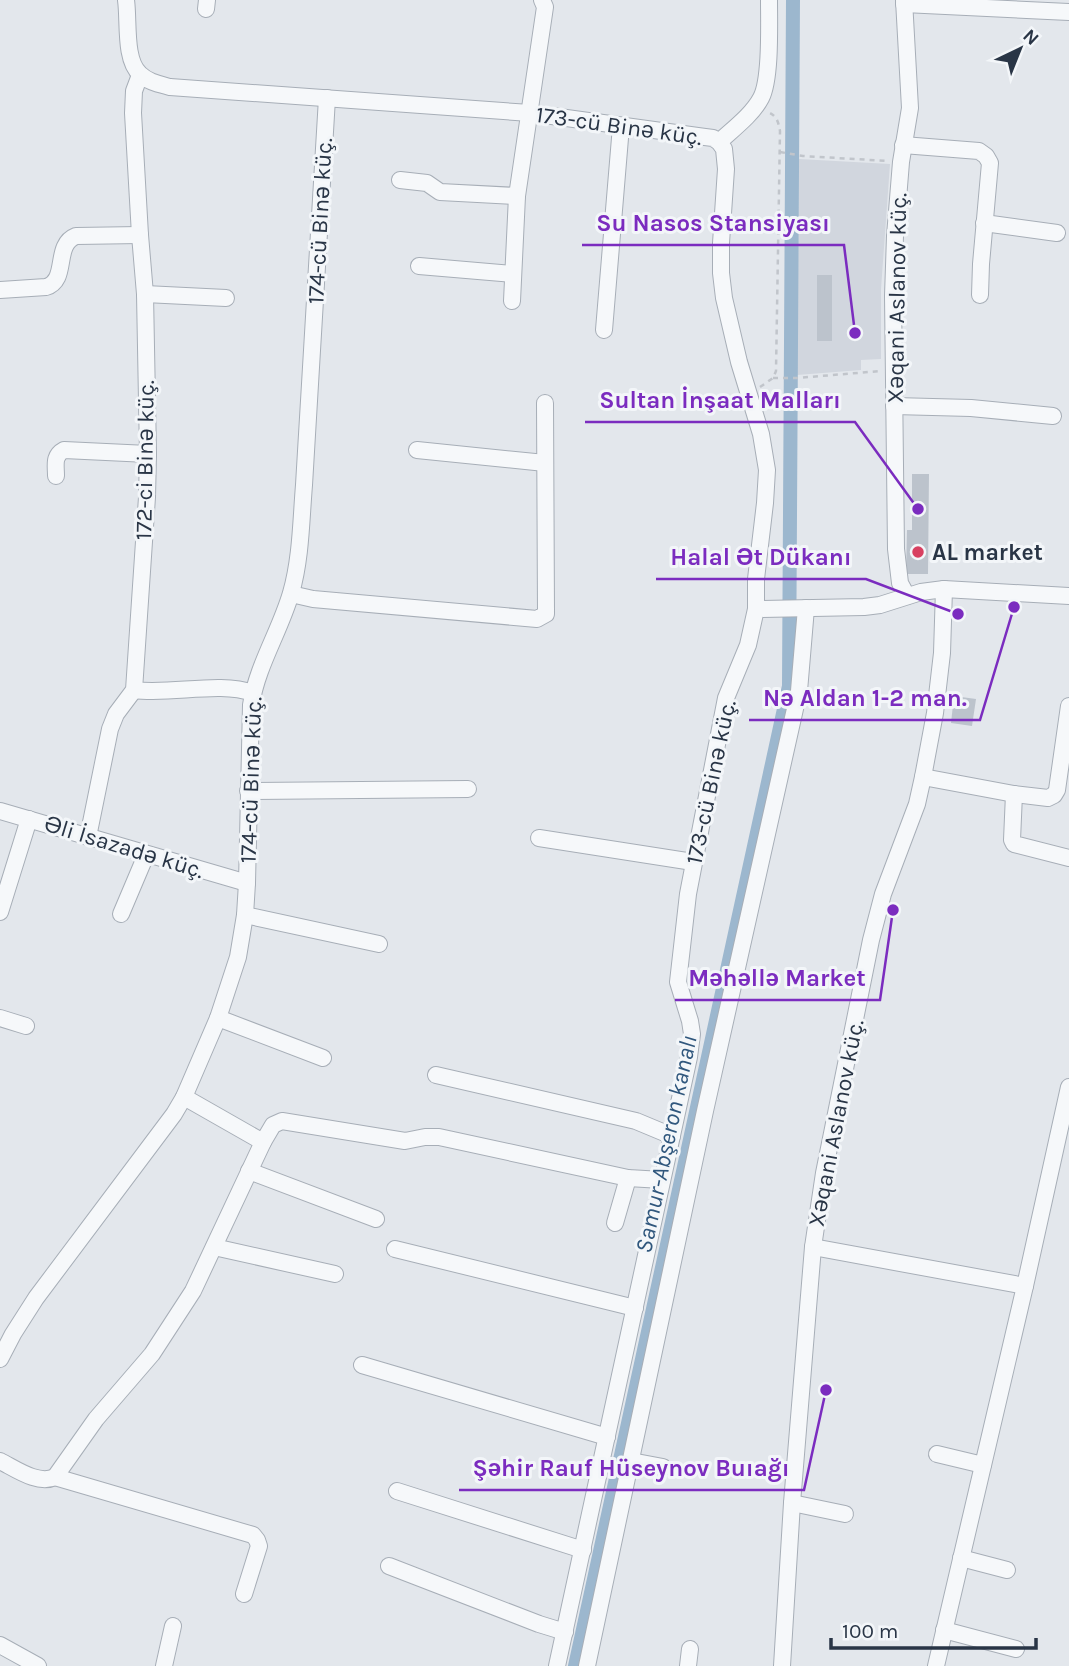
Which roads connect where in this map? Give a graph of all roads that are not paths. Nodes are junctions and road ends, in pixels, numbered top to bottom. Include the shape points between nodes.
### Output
1 (126, 0) edge
2 (542, 0) edge
3 (769, 0) edge
4 (904, 2) edge
5 (1012, 5) edge
6 (1069, 12) edge
7 (140, 75) junction
8 (327, 98) junction
9 (530, 113) junction
10 (621, 126) junction
11 (719, 142) junction
12 (903, 145) junction
13 (400, 180) dead end
14 (517, 196) junction
15 (984, 223) junction
16 (1057, 233) dead end
17 (140, 235) junction
18 (419, 266) dead end
19 (513, 274) junction
20 (0, 290) edge
21 (145, 294) junction
22 (980, 295) dead end
23 (226, 298) dead end
24 (512, 301) dead end
25 (604, 330) dead end
26 (545, 403) dead end
27 (894, 406) junction
28 (1054, 416) dead end
29 (417, 450) dead end
30 (148, 454) junction
31 (545, 463) junction
32 (56, 476) dead end
33 (944, 589) junction
34 (291, 594) junction
35 (906, 596) junction
36 (1069, 596) edge
37 (806, 608) junction
38 (756, 609) junction
39 (134, 690) junction
40 (253, 693) junction
41 (1069, 706) edge
42 (923, 777) junction
43 (468, 789) dead end
44 (248, 791) junction
45 (1014, 794) junction
46 (0, 811) edge
47 (29, 819) junction
48 (88, 837) junction
49 (538, 838) dead end
50 (146, 855) junction
51 (1069, 858) edge
52 (693, 862) junction
53 (247, 883) junction
54 (0, 912) edge
55 (121, 914) dead end
56 (245, 915) junction
57 (379, 944) dead end
58 (218, 1017) junction
59 (0, 1018) edge
60 (26, 1026) dead end
61 (323, 1058) dead end
62 (436, 1075) dead end
63 (1069, 1087) edge
64 (184, 1097) junction
65 (672, 1136) junction
66 (263, 1142) junction
67 (249, 1171) junction
68 (628, 1178) junction
69 (662, 1180) junction
70 (376, 1219) dead end
71 (615, 1223) dead end
72 (214, 1247) junction
73 (813, 1247) junction
74 (395, 1249) dead end
75 (335, 1274) dead end
76 (1025, 1286) junction
77 (635, 1308) junction
78 (0, 1359) edge
79 (362, 1365) dead end
80 (607, 1437) junction
81 (937, 1454) dead end
82 (0, 1461) edge
83 (631, 1461) junction
84 (983, 1465) junction
85 (663, 1467) dead end
86 (55, 1477) junction
87 (397, 1491) dead end
88 (792, 1503) junction
89 (845, 1514) dead end
90 (583, 1550) junction
91 (961, 1558) junction
92 (389, 1566) dead end
93 (1007, 1570) dead end
94 (244, 1594) dead end
95 (173, 1626) dead end
96 (944, 1630) junction
97 (565, 1632) junction
98 (0, 1645) edge
99 (690, 1649) dead end
100 (1016, 1649) dead end
101 (38, 1666) edge
102 (164, 1666) edge
103 (557, 1666) edge
104 (587, 1666) edge
105 (688, 1666) edge
106 (782, 1666) edge
107 (936, 1666) edge

1 - 7 street via 131,58
2 - 9 street via 545,8
3 - 11 street via 762,95
4 - 5 street
4 - 12 street, Xəqani Aslanov küç. via 910,108
5 - 6 street
7 - 8 street, 173-cü Binə küç. via 170,87
7 - 17 street, 172-ci Binə küç. via 133,113
8 - 9 street, 173-cü Binə küç.
8 - 34 street, 174-cü Binə küç. via 304,485
9 - 10 street, 173-cü Binə küç.
9 - 14 street
10 - 11 street, 173-cü Binə küç. via 705,136
10 - 25 street
11 - 38 street, 173-cü Binə küç. via 726,169 722,285 767,470
12 - 15 street via 979,151 986,156 990,163
12 - 27 street, Xəqani Aslanov küç. via 895,236
13 - 14 street via 427,183 440,192
14 - 19 street
15 - 16 street
15 - 22 street
17 - 20 street via 68,239 52,285
17 - 21 street, 172-ci Binə küç.
18 - 19 street
19 - 24 street
21 - 23 street
21 - 30 street, 172-ci Binə küç.
26 - 31 street
27 - 28 street
27 - 35 street, Xəqani Aslanov küç. via 896,549
29 - 31 street
30 - 32 street via 64,450 56,459
30 - 39 street, 172-ci Binə küç.
31 - 34 street via 546,614 537,619
33 - 35 street
33 - 36 street
33 - 42 street, Xəqani Aslanov küç. via 941,665
34 - 40 street, 174-cü Binə küç.
35 - 37 street via 864,607
37 - 38 street
37 - 83 street via 799,691
38 - 52 street, 173-cü Binə küç. via 748,645 726,698
39 - 40 street via 230,688
39 - 48 street, 172-ci Binə küç. via 110,729
40 - 44 street, 174-cü Binə küç.
41 - 45 street via 1054,795
42 - 45 street
42 - 73 street, Xəqani Aslanov küç. via 871,940
43 - 44 street
44 - 53 street, 174-cü Binə küç.
45 - 51 street via 1014,844
46 - 47 street, Əli İsazadə küç.
47 - 48 street, Əli İsazadə küç.
47 - 54 street
48 - 50 street, Əli İsazadə küç.
49 - 52 street
50 - 53 street, Əli İsazadə küç.
50 - 55 street
52 - 65 street, 173-cü Binə küç. via 678,982 692,1034
53 - 56 street, 174-cü Binə küç.
56 - 57 street
56 - 58 street, 174-cü Binə küç. via 238,957
58 - 61 street
58 - 64 street, 174-cü Binə küç.
59 - 60 street
62 - 65 street via 636,1121
63 - 76 street
64 - 66 street
64 - 78 street, 174-cü Binə küç. via 36,1298
65 - 69 street, 173-cü Binə küç.
66 - 67 street
66 - 68 street via 273,1125 282,1121 405,1141 439,1137
67 - 70 street
67 - 72 street
68 - 69 street
68 - 71 street
69 - 77 street, 173-cü Binə küç.
72 - 75 street
72 - 86 street via 159,1344
73 - 76 street
73 - 88 street, Xəqani Aslanov küç.
74 - 77 street
76 - 84 street
77 - 80 street, 173-cü Binə küç.
79 - 80 street
80 - 90 street, 173-cü Binə küç.
81 - 84 street
82 - 86 street via 40,1480
83 - 85 street
83 - 104 street
84 - 91 street
86 - 94 street via 253,1535 259,1546
87 - 90 street
88 - 89 street
88 - 106 street, Xəqani Aslanov küç.
90 - 97 street, 173-cü Binə küç.
91 - 93 street
91 - 96 street
92 - 97 street
95 - 102 street
96 - 100 street
96 - 107 street
97 - 103 street, 173-cü Binə küç.
98 - 101 street
99 - 105 street

